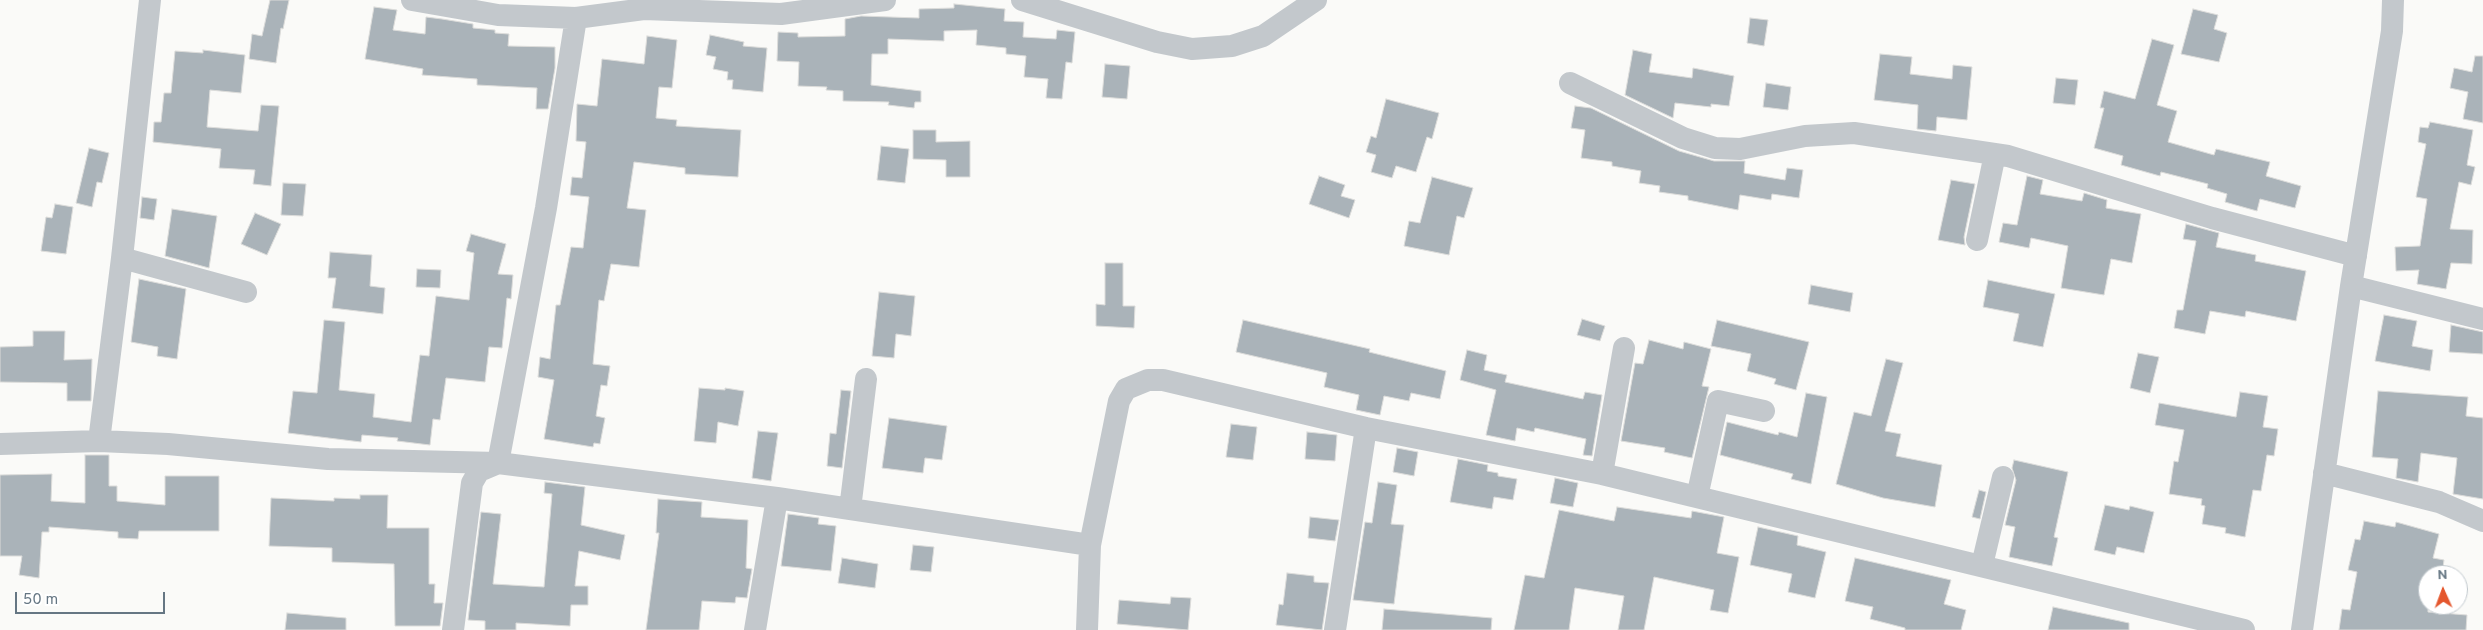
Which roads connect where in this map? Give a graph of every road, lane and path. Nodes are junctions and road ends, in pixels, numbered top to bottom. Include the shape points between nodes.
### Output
1 (150, 0) edge
2 (412, 0) edge
3 (885, 0) edge
4 (1022, 0) edge
5 (1316, 0) edge
6 (2393, 0) edge
7 (645, 4) edge
8 (576, 18) junction
9 (1570, 83) dead end
10 (1995, 154) junction
11 (1977, 240) dead end
12 (2356, 256) junction
13 (122, 258) junction
14 (2351, 286) junction
15 (246, 292) dead end
16 (2483, 319) edge
17 (1624, 348) dead end
18 (866, 378) dead end
19 (1764, 411) dead end
20 (1366, 428) junction
21 (99, 441) junction
22 (0, 444) edge
23 (498, 463) junction
24 (2324, 472) junction
25 (1602, 474) junction
26 (2003, 477) dead end
27 (1697, 497) junction
28 (777, 498) junction
29 (850, 509) junction
30 (2483, 521) edge
31 (1090, 545) junction
32 (1982, 565) junction
33 (453, 630) edge
34 (755, 630) edge
35 (1087, 630) edge
36 (1335, 630) edge
37 (2244, 630) edge
38 (2302, 630) edge

1 - 13 street
2 - 8 street via 498,15
3 - 7 street via 781,14
4 - 5 street via 1157,42 1192,49 1232,46 1263,36
6 - 12 street via 2392,31
7 - 8 street
8 - 23 street via 546,208
9 - 10 street via 1683,138 1715,148 1740,149 1805,136 1854,133
10 - 11 street
10 - 12 street via 2212,218
12 - 14 street
13 - 15 street
13 - 21 street
14 - 16 street
14 - 24 street
17 - 25 street
18 - 29 street
19 - 27 street via 1718,401
20 - 25 street
20 - 31 street via 1163,380 1136,383 1126,389 1119,401
20 - 36 street
21 - 22 street
21 - 23 street via 328,459
23 - 28 street
23 - 33 street via 479,471 472,483
24 - 30 street via 2439,502
24 - 38 street
25 - 27 street
26 - 32 street
27 - 32 street
28 - 29 street
28 - 34 street
29 - 31 street
31 - 35 street
32 - 37 street

